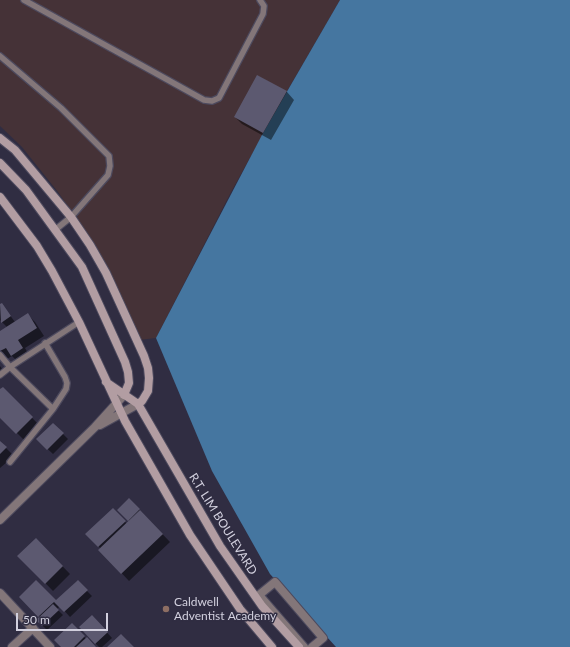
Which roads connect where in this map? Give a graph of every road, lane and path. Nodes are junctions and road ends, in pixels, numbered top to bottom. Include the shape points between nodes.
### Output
1 (24, 0) edge
2 (260, 0) edge
3 (0, 56) edge
4 (0, 138) edge
5 (0, 163) edge
6 (0, 197) edge
7 (71, 217) junction
8 (54, 230) junction
9 (79, 322) junction
10 (45, 343) junction
11 (0, 355) edge
12 (10, 367) junction
13 (0, 375) edge
14 (106, 381) junction
15 (124, 395) junction
16 (138, 404) junction
17 (116, 405) junction
18 (54, 409) junction
19 (121, 414) junction
20 (95, 427) junction
21 (10, 462) dead end
22 (0, 520) edge
23 (0, 593) edge
24 (33, 628) junction
25 (12, 647) edge
26 (50, 647) edge
27 (271, 647) edge
28 (299, 647) edge
29 (304, 647) edge
30 (312, 647) edge

1 - 2 lane via 204,100 219,98 263,14 264,6
3 - 7 lane via 61,108 109,156 108,175
4 - 7 main road via 15,150
5 - 8 main road via 26,190
6 - 9 main road via 49,264
7 - 8 lane
7 - 16 main road via 106,273 144,356 149,385 145,396
8 - 15 main road via 82,267 125,362 129,383
9 - 10 lane
9 - 14 main road
10 - 12 lane
10 - 18 lane via 67,383
11 - 12 lane
12 - 13 lane
12 - 18 lane
14 - 15 main road
14 - 17 main road
15 - 16 main road
15 - 17 street
16 - 19 street
16 - 28 main road, R.T. LIM BOULEVARD via 220,546 262,606
17 - 19 main road
17 - 20 street
18 - 21 lane
19 - 20 street
19 - 27 main road via 190,535 240,609
20 - 22 street
23 - 24 street
24 - 25 street
24 - 26 street
29 - 30 street via 259,595 275,582 323,638

